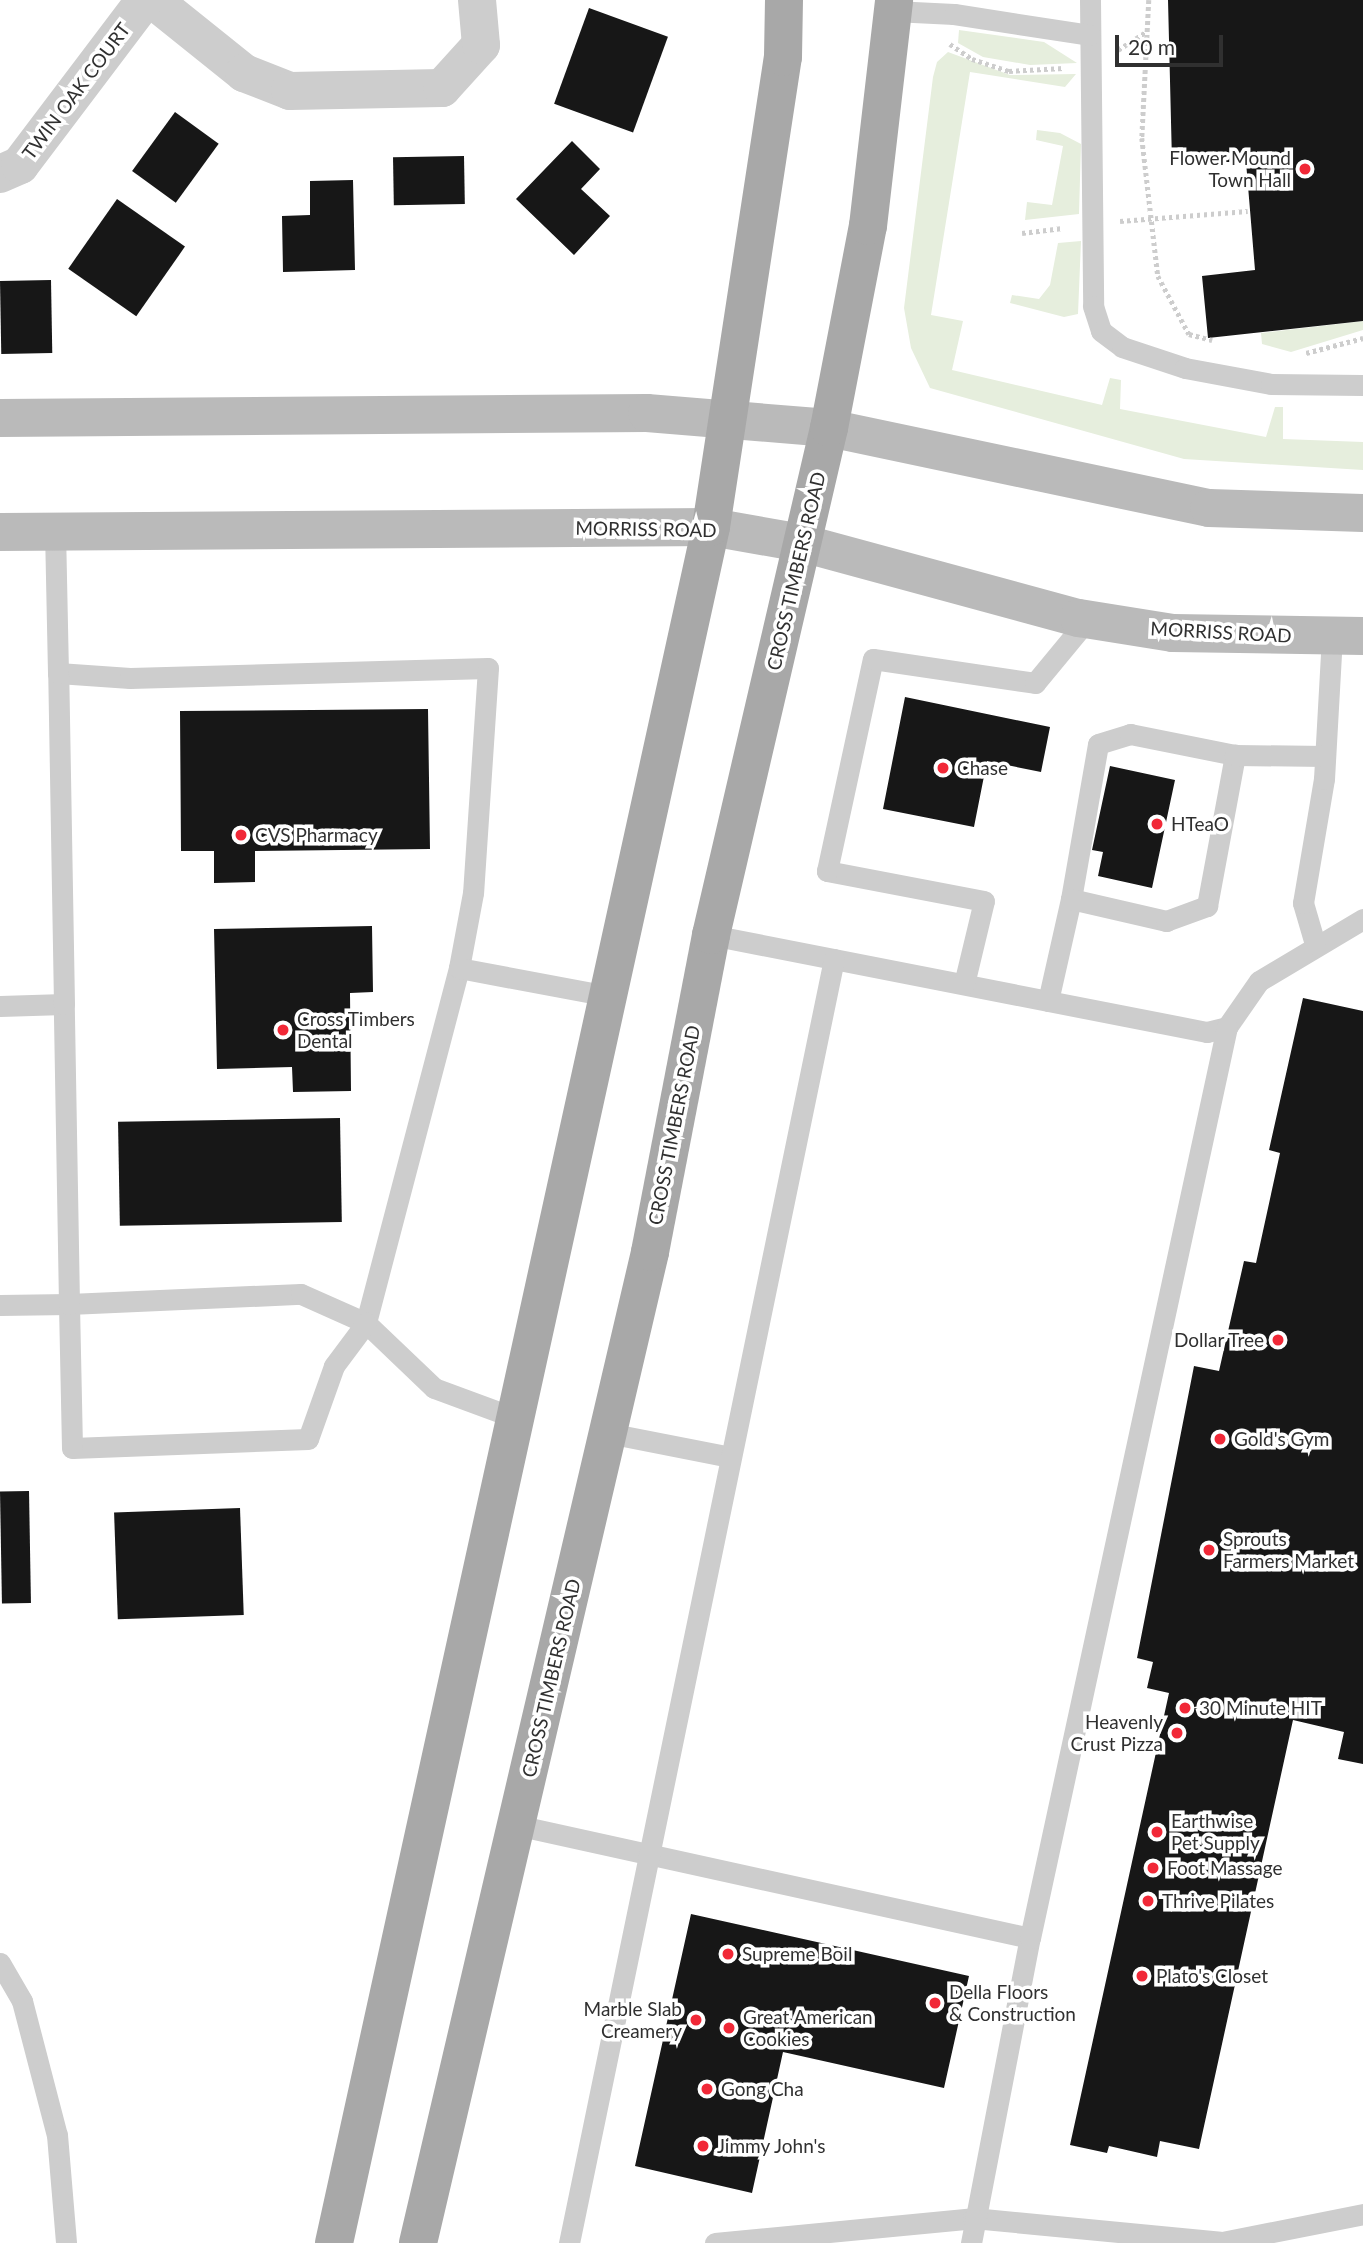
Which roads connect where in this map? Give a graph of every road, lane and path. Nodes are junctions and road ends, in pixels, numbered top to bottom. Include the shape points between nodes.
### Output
1 (145, 0) edge
2 (153, 0) edge
3 (477, 0) edge
4 (784, 0) edge
5 (1090, 0) edge
6 (1149, 0) edge
7 (893, 5) edge
8 (1089, 35) junction
9 (0, 174) edge
10 (1248, 211) dead end
11 (1149, 217) junction
12 (1092, 224) junction
13 (1022, 233) dead end
14 (1363, 338) edge
15 (1222, 342) dead end
16 (1292, 357) dead end
17 (1363, 385) edge
18 (0, 418) edge
19 (731, 421) junction
20 (829, 428) junction
21 (1363, 513) edge
22 (711, 527) junction
23 (0, 532) edge
24 (55, 532) junction
25 (802, 543) junction
26 (1088, 619) junction
27 (1348, 636) edge
28 (58, 673) junction
29 (1235, 755) junction
30 (1325, 756) junction
31 (1071, 899) junction
32 (1363, 919) edge
33 (711, 935) junction
34 (1315, 944) junction
35 (834, 959) junction
36 (459, 968) junction
37 (964, 984) junction
38 (608, 996) junction
39 (1048, 1001) junction
40 (64, 1004) junction
41 (0, 1006) edge
42 (1227, 1027) junction
43 (69, 1304) junction
44 (0, 1305) edge
45 (366, 1323) junction
46 (515, 1418) junction
47 (608, 1433) junction
48 (730, 1457) junction
49 (516, 1825) junction
50 (649, 1851) junction
51 (1030, 1938) junction
52 (0, 1964) edge
53 (1363, 2214) edge
54 (973, 2218) junction
55 (66, 2243) edge
56 (334, 2243) edge
57 (418, 2243) edge
58 (569, 2243) edge
59 (715, 2243) edge
60 (971, 2243) edge
61 (1219, 2243) edge

1 - 9 street, TWIN OAK COURT via 20,165
2 - 3 street via 244,73 290,90 442,88 481,45
4 - 19 main road via 783,57
5 - 8 lane
6 - 11 path via 1142,138
7 - 8 lane
7 - 20 main road, CROSS TIMBERS ROAD via 868,226
8 - 12 lane
10 - 11 path
11 - 12 path
11 - 15 path via 1158,276 1189,334
12 - 13 path
12 - 17 lane via 1093,306 1101,331 1122,347 1185,368 1271,384
14 - 16 path
18 - 19 main road via 647,413
19 - 20 main road
19 - 22 main road
20 - 21 main road via 1209,508
20 - 25 main road, CROSS TIMBERS ROAD
22 - 24 main road, MORRISS ROAD
22 - 25 main road, MORRISS ROAD
22 - 38 main road
23 - 24 main road, MORRISS ROAD
24 - 28 lane
25 - 26 main road, MORRISS ROAD via 1044,612
25 - 33 main road, CROSS TIMBERS ROAD
26 - 27 main road, MORRISS ROAD via 1173,633
26 - 37 lane via 1035,683 873,659 827,871 984,901
27 - 30 lane
28 - 36 lane via 130,678 488,668 473,893
28 - 40 lane
29 - 30 lane
29 - 31 lane via 1206,906 1166,921
29 - 31 lane via 1130,734 1098,744
30 - 34 lane via 1303,903
31 - 39 lane
32 - 34 lane
33 - 35 lane
33 - 47 main road, CROSS TIMBERS ROAD via 650,1252
34 - 42 lane via 1259,981
35 - 37 lane
35 - 48 lane
36 - 38 lane
36 - 45 lane
37 - 39 lane
38 - 46 main road
39 - 42 lane via 1207,1032
40 - 41 lane
40 - 43 lane
42 - 51 lane
43 - 44 lane
43 - 45 lane via 300,1294
43 - 45 lane via 72,1448 308,1439 334,1366
45 - 46 lane via 434,1388
46 - 56 main road
47 - 48 lane
47 - 49 main road, CROSS TIMBERS ROAD
48 - 50 lane
49 - 50 lane
49 - 57 main road, CROSS TIMBERS ROAD
50 - 51 lane
50 - 58 lane
51 - 54 lane
52 - 55 lane via 22,2001 57,2136
53 - 61 lane
54 - 59 lane
54 - 60 lane
54 - 61 lane

